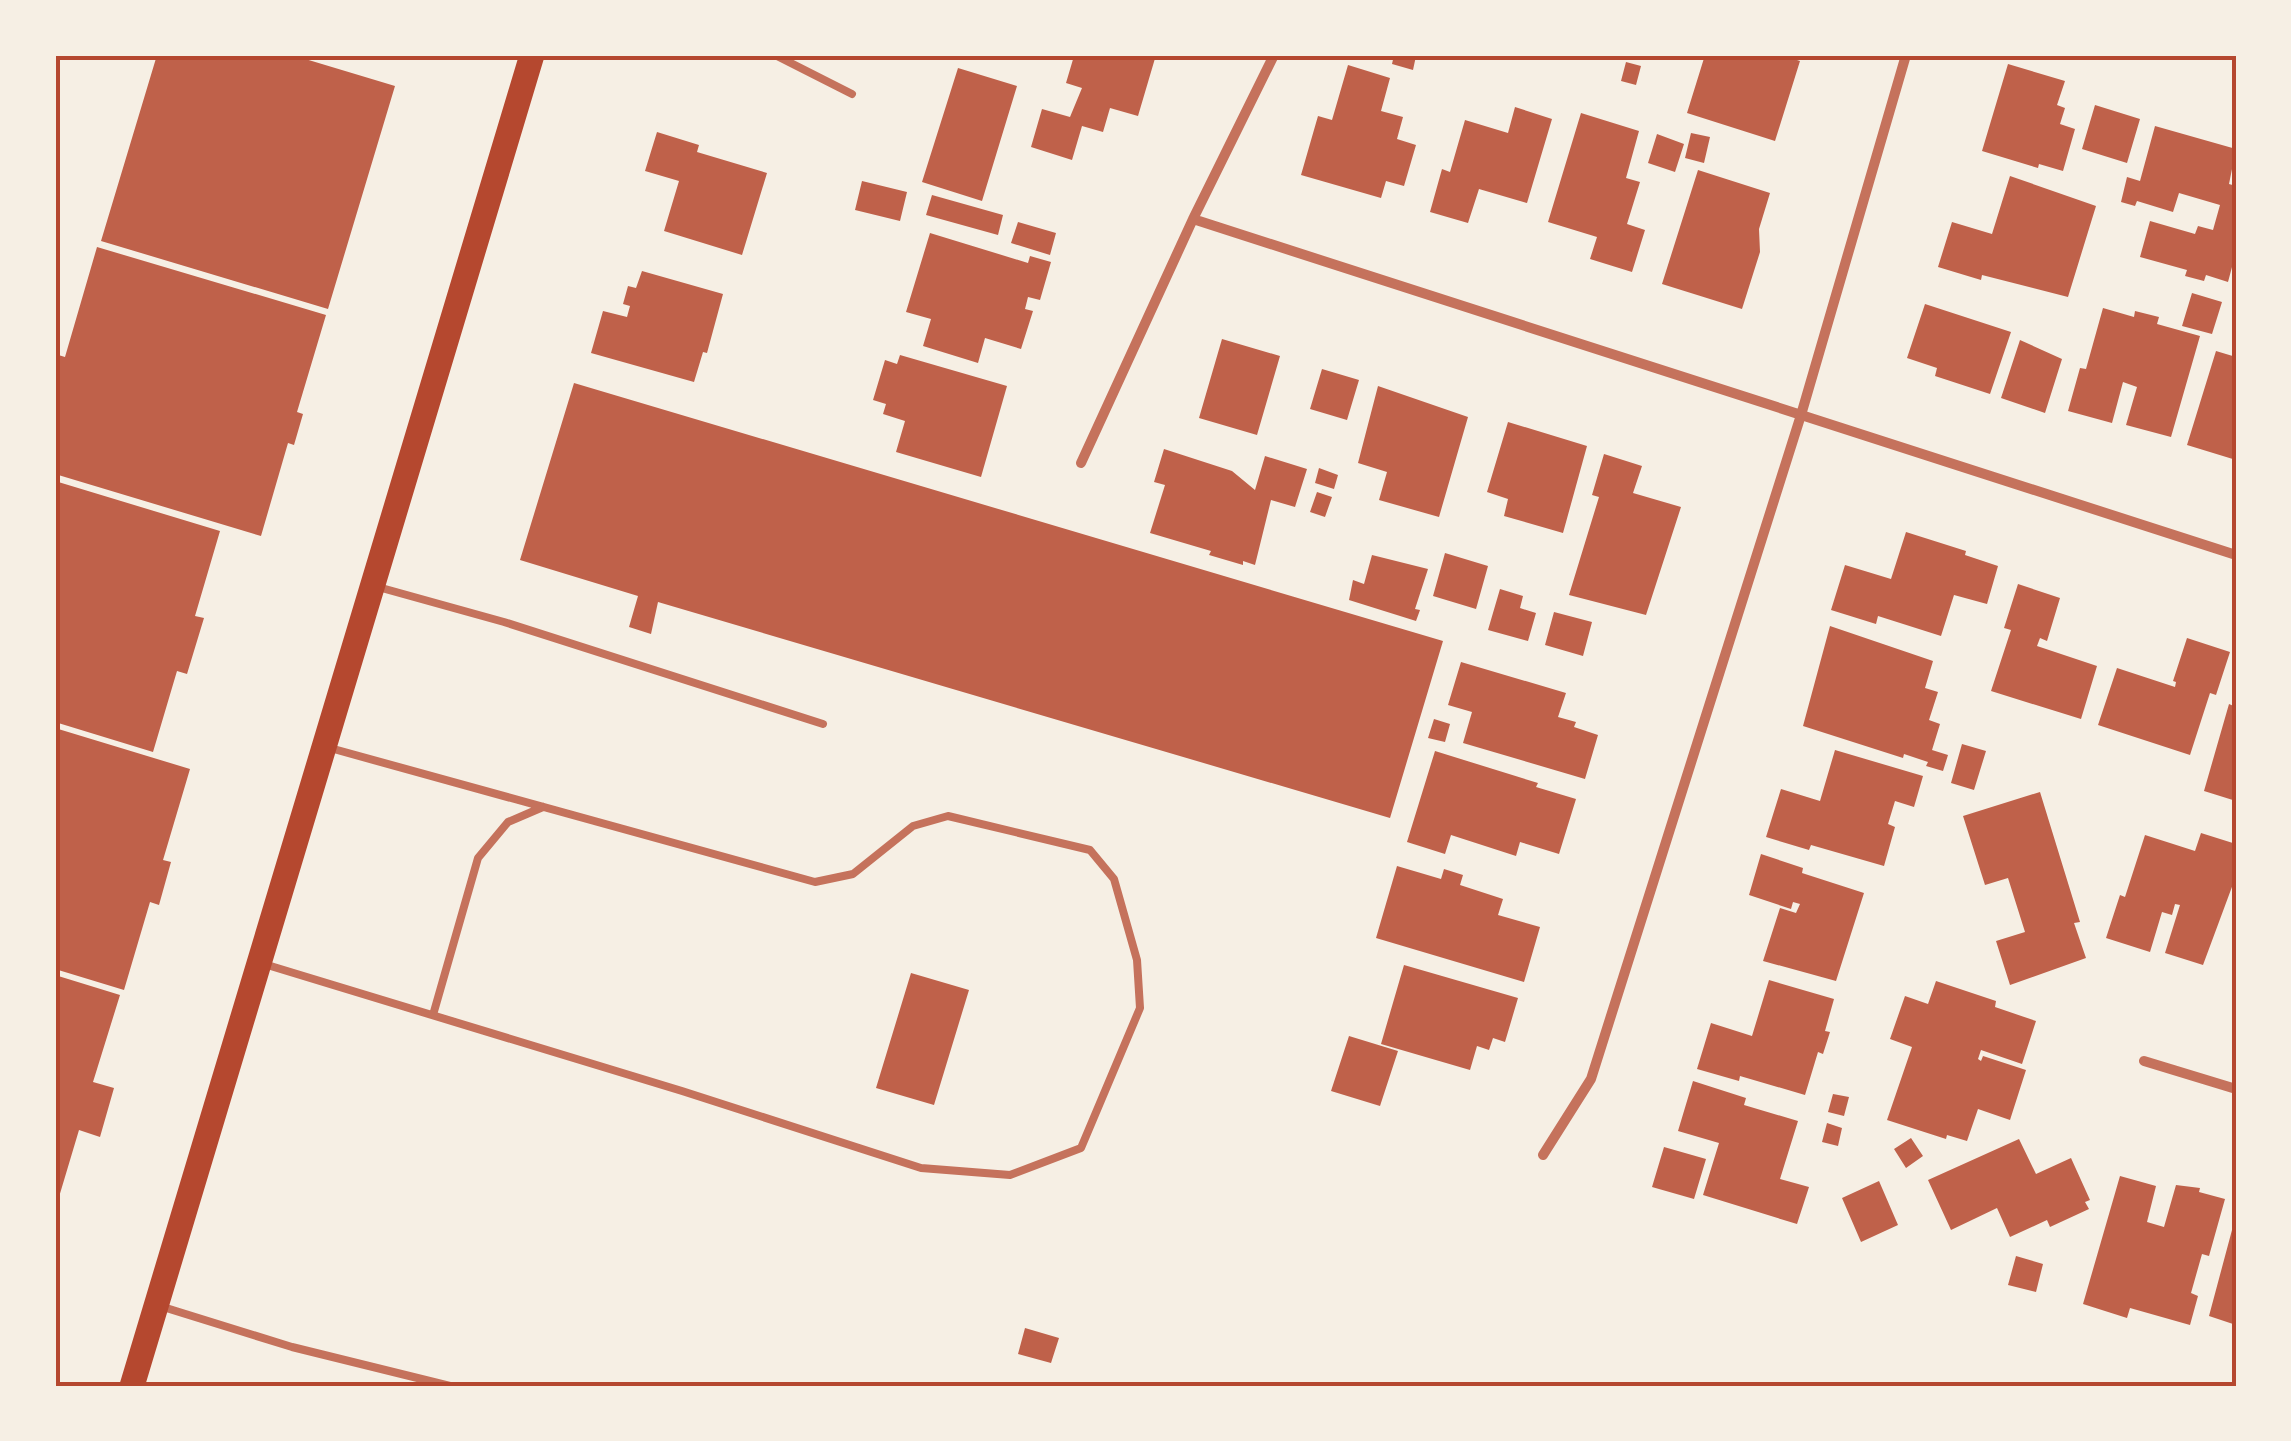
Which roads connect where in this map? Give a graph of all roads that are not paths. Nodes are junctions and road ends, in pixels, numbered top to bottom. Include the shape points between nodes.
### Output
1 (532, 55) edge
2 (776, 55) edge
3 (1274, 55) edge
4 (1906, 55) edge
5 (852, 94) dead end
6 (1193, 220) junction
7 (1801, 416) junction
8 (1080, 464) dead end
9 (2236, 555) edge
10 (373, 586) junction
11 (823, 724) dead end
12 (325, 747) junction
13 (543, 807) junction
14 (260, 963) junction
15 (433, 1015) junction
16 (2144, 1061) dead end
17 (2236, 1089) edge
18 (1543, 1155) dead end
19 (158, 1306) junction
20 (132, 1386) edge
21 (450, 1386) edge

1 - 10 main road
2 - 5 lane
3 - 6 street
4 - 7 street
6 - 7 street
6 - 8 street
7 - 9 street
7 - 18 street via 1591,1079
10 - 11 lane
10 - 12 main road
12 - 13 lane
12 - 14 main road
13 - 15 lane via 508,822 478,858
13 - 15 lane via 814,882 854,874 913,826 948,816 1090,850 1114,880 1137,960 1140,1008 1081,1148 1010,1175 921,1168
14 - 15 lane
14 - 19 main road
16 - 17 street
19 - 20 main road
19 - 21 lane

